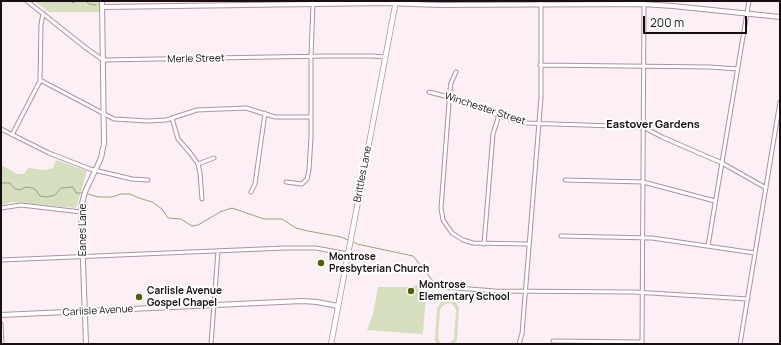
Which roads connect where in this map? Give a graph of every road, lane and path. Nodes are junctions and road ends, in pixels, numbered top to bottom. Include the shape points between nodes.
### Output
1 (27, 1) edge
2 (102, 1) edge
3 (749, 1) edge
4 (337, 2) edge
5 (395, 2) edge
6 (500, 3) edge
7 (541, 3) edge
8 (154, 4) edge
9 (313, 4) junction
10 (644, 4) junction
11 (102, 7) junction
12 (43, 13) junction
13 (747, 13) junction
14 (780, 17) edge
15 (311, 57) junction
16 (385, 57) junction
17 (103, 60) junction
18 (540, 65) junction
19 (644, 66) junction
20 (737, 68) junction
21 (456, 72) dead end
22 (40, 80) junction
23 (429, 92) dead end
24 (450, 97) junction
25 (780, 102) edge
26 (265, 113) junction
27 (104, 115) junction
28 (499, 115) junction
29 (311, 117) junction
30 (172, 118) junction
31 (539, 125) junction
32 (643, 127) junction
33 (1, 129) edge
34 (12, 135) junction
35 (214, 158) dead end
36 (722, 163) junction
37 (198, 164) junction
38 (95, 171) junction
39 (148, 180) dead end
40 (565, 180) dead end
41 (286, 182) dead end
42 (643, 182) junction
43 (766, 188) junction
44 (251, 192) dead end
45 (202, 199) dead end
46 (715, 201) junction
47 (1, 208) edge
48 (81, 212) junction
49 (562, 236) dead end
50 (642, 237) junction
51 (484, 244) junction
52 (529, 244) junction
53 (708, 246) junction
54 (218, 251) junction
55 (755, 253) junction
56 (348, 254) junction
57 (83, 257) junction
58 (1, 260) edge
59 (444, 287) dead end
60 (525, 292) junction
61 (642, 293) junction
62 (748, 299) junction
63 (214, 305) junction
64 (338, 306) junction
65 (85, 312) junction
66 (1, 315) edge
67 (1, 324) edge
68 (553, 341) dead end
69 (642, 343) edge
70 (2, 344) edge
71 (86, 344) edge
72 (211, 344) edge
73 (331, 344) edge
74 (519, 344) edge
75 (740, 344) edge

1 - 12 street
2 - 11 street, Eanes Lane
3 - 13 street
4 - 5 street
4 - 9 street
5 - 6 street
5 - 16 main road, Brittles Lane
6 - 7 street
7 - 10 street
7 - 18 street
8 - 9 street
8 - 11 street
9 - 15 street
10 - 13 street
10 - 19 street
11 - 17 street, Eanes Lane
12 - 17 street
12 - 22 street
13 - 14 street
13 - 20 street
15 - 16 street, Merle Street
15 - 17 street, Merle Street
15 - 29 street
16 - 56 main road, Brittles Lane
17 - 27 street, Eanes Lane
18 - 19 street
18 - 31 street
19 - 20 street
19 - 32 street
20 - 36 street
21 - 24 street via 451,83
22 - 27 street
22 - 34 street
23 - 24 street, Winchester Street
24 - 28 street, Winchester Street
24 - 51 street via 441,214 445,225 456,236
25 - 43 street
26 - 29 street via 275,117
26 - 30 street via 246,108 204,109
26 - 44 street via 255,184
27 - 30 street via 114,119 147,121
27 - 38 street, Eanes Lane via 103,152
28 - 31 street, Winchester Street
28 - 51 street via 493,134
29 - 41 street via 307,179 299,185
30 - 37 street via 178,139
31 - 32 street, Winchester Street
31 - 52 street
32 - 36 street, Winchester Street
32 - 42 street
33 - 34 street
34 - 38 street
35 - 37 street
36 - 43 street, Winchester Street
36 - 46 street
37 - 45 street
38 - 39 street
38 - 48 street, Eanes Lane
40 - 42 street
42 - 46 street
42 - 50 street
43 - 55 street
46 - 53 street
47 - 48 street via 21,206
48 - 57 street, Eanes Lane
49 - 50 street
50 - 53 street
50 - 61 street
51 - 52 street
52 - 60 street
53 - 55 street
54 - 56 street via 310,248
54 - 57 street
54 - 63 street
55 - 62 street
56 - 64 main road, Brittles Lane
57 - 58 street
57 - 65 street, Eanes Lane
59 - 60 street
60 - 61 street
60 - 74 street
61 - 62 street
61 - 69 street
62 - 75 street
63 - 64 street, Carlisle Avenue via 302,301
63 - 65 street, Carlisle Avenue
63 - 72 street
64 - 73 main road, Brittles Lane
65 - 66 street, Carlisle Avenue
65 - 71 street, Eanes Lane
67 - 70 street
68 - 69 street

